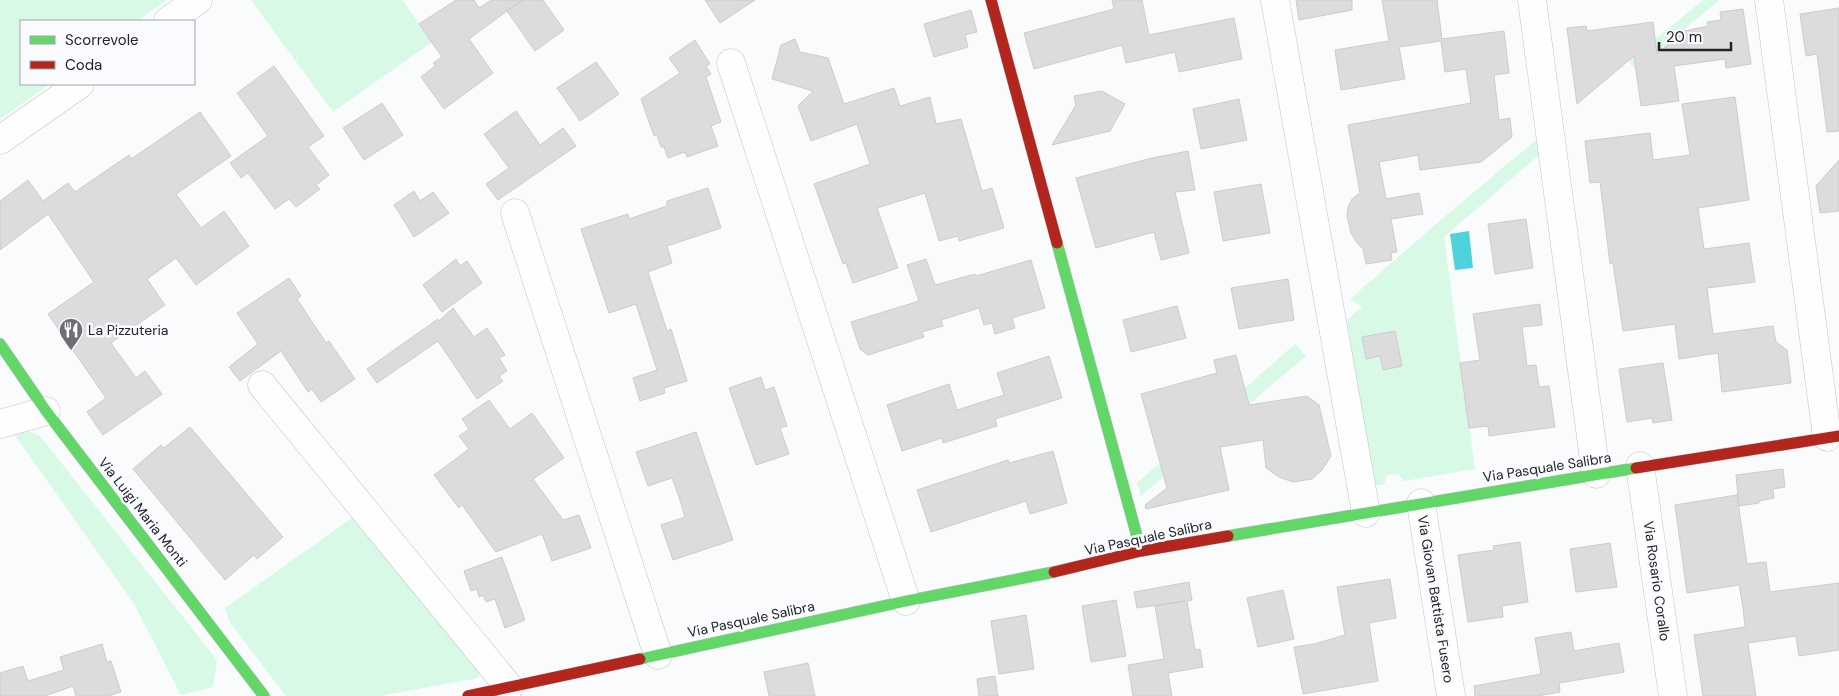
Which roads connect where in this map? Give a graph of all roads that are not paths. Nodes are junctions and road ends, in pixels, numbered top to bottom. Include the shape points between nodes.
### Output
1 (198, 0) edge
2 (991, 0) edge
3 (1275, 0) edge
4 (1532, 0) edge
5 (1769, 0) edge
6 (169, 20) edge
7 (731, 62) dead end
8 (79, 85) edge
9 (0, 140) edge
10 (516, 213) dead end
11 (0, 344) edge
12 (262, 385) dead end
13 (46, 411) junction
14 (0, 424) edge
15 (1833, 437) edge
16 (1640, 466) junction
17 (1596, 474) junction
18 (1421, 503) junction
19 (1366, 513) junction
20 (1141, 551) junction
21 (906, 601) junction
22 (658, 655) junction
23 (509, 687) junction
24 (264, 696) edge
25 (468, 696) edge
26 (1450, 696) edge
27 (1673, 696) edge

1 - 6 street
2 - 20 street
3 - 19 street
4 - 17 street
5 - 15 street
7 - 21 street
8 - 9 street
10 - 22 street
11 - 13 street, Via Luigi Maria Monti
12 - 23 street
13 - 14 street
13 - 24 street, Via Luigi Maria Monti
15 - 16 street, Via Pasquale Salibra
16 - 17 street, Via Pasquale Salibra
16 - 27 street, Via Rosario Corallo
17 - 18 street, Via Pasquale Salibra
18 - 19 street, Via Pasquale Salibra
18 - 26 street, Via Giovan Battista Fusero
19 - 20 street, Via Pasquale Salibra
20 - 21 street, Via Pasquale Salibra via 1050,574
21 - 22 street, Via Pasquale Salibra
22 - 23 street, Via Pasquale Salibra
23 - 25 street, Via Pasquale Salibra

